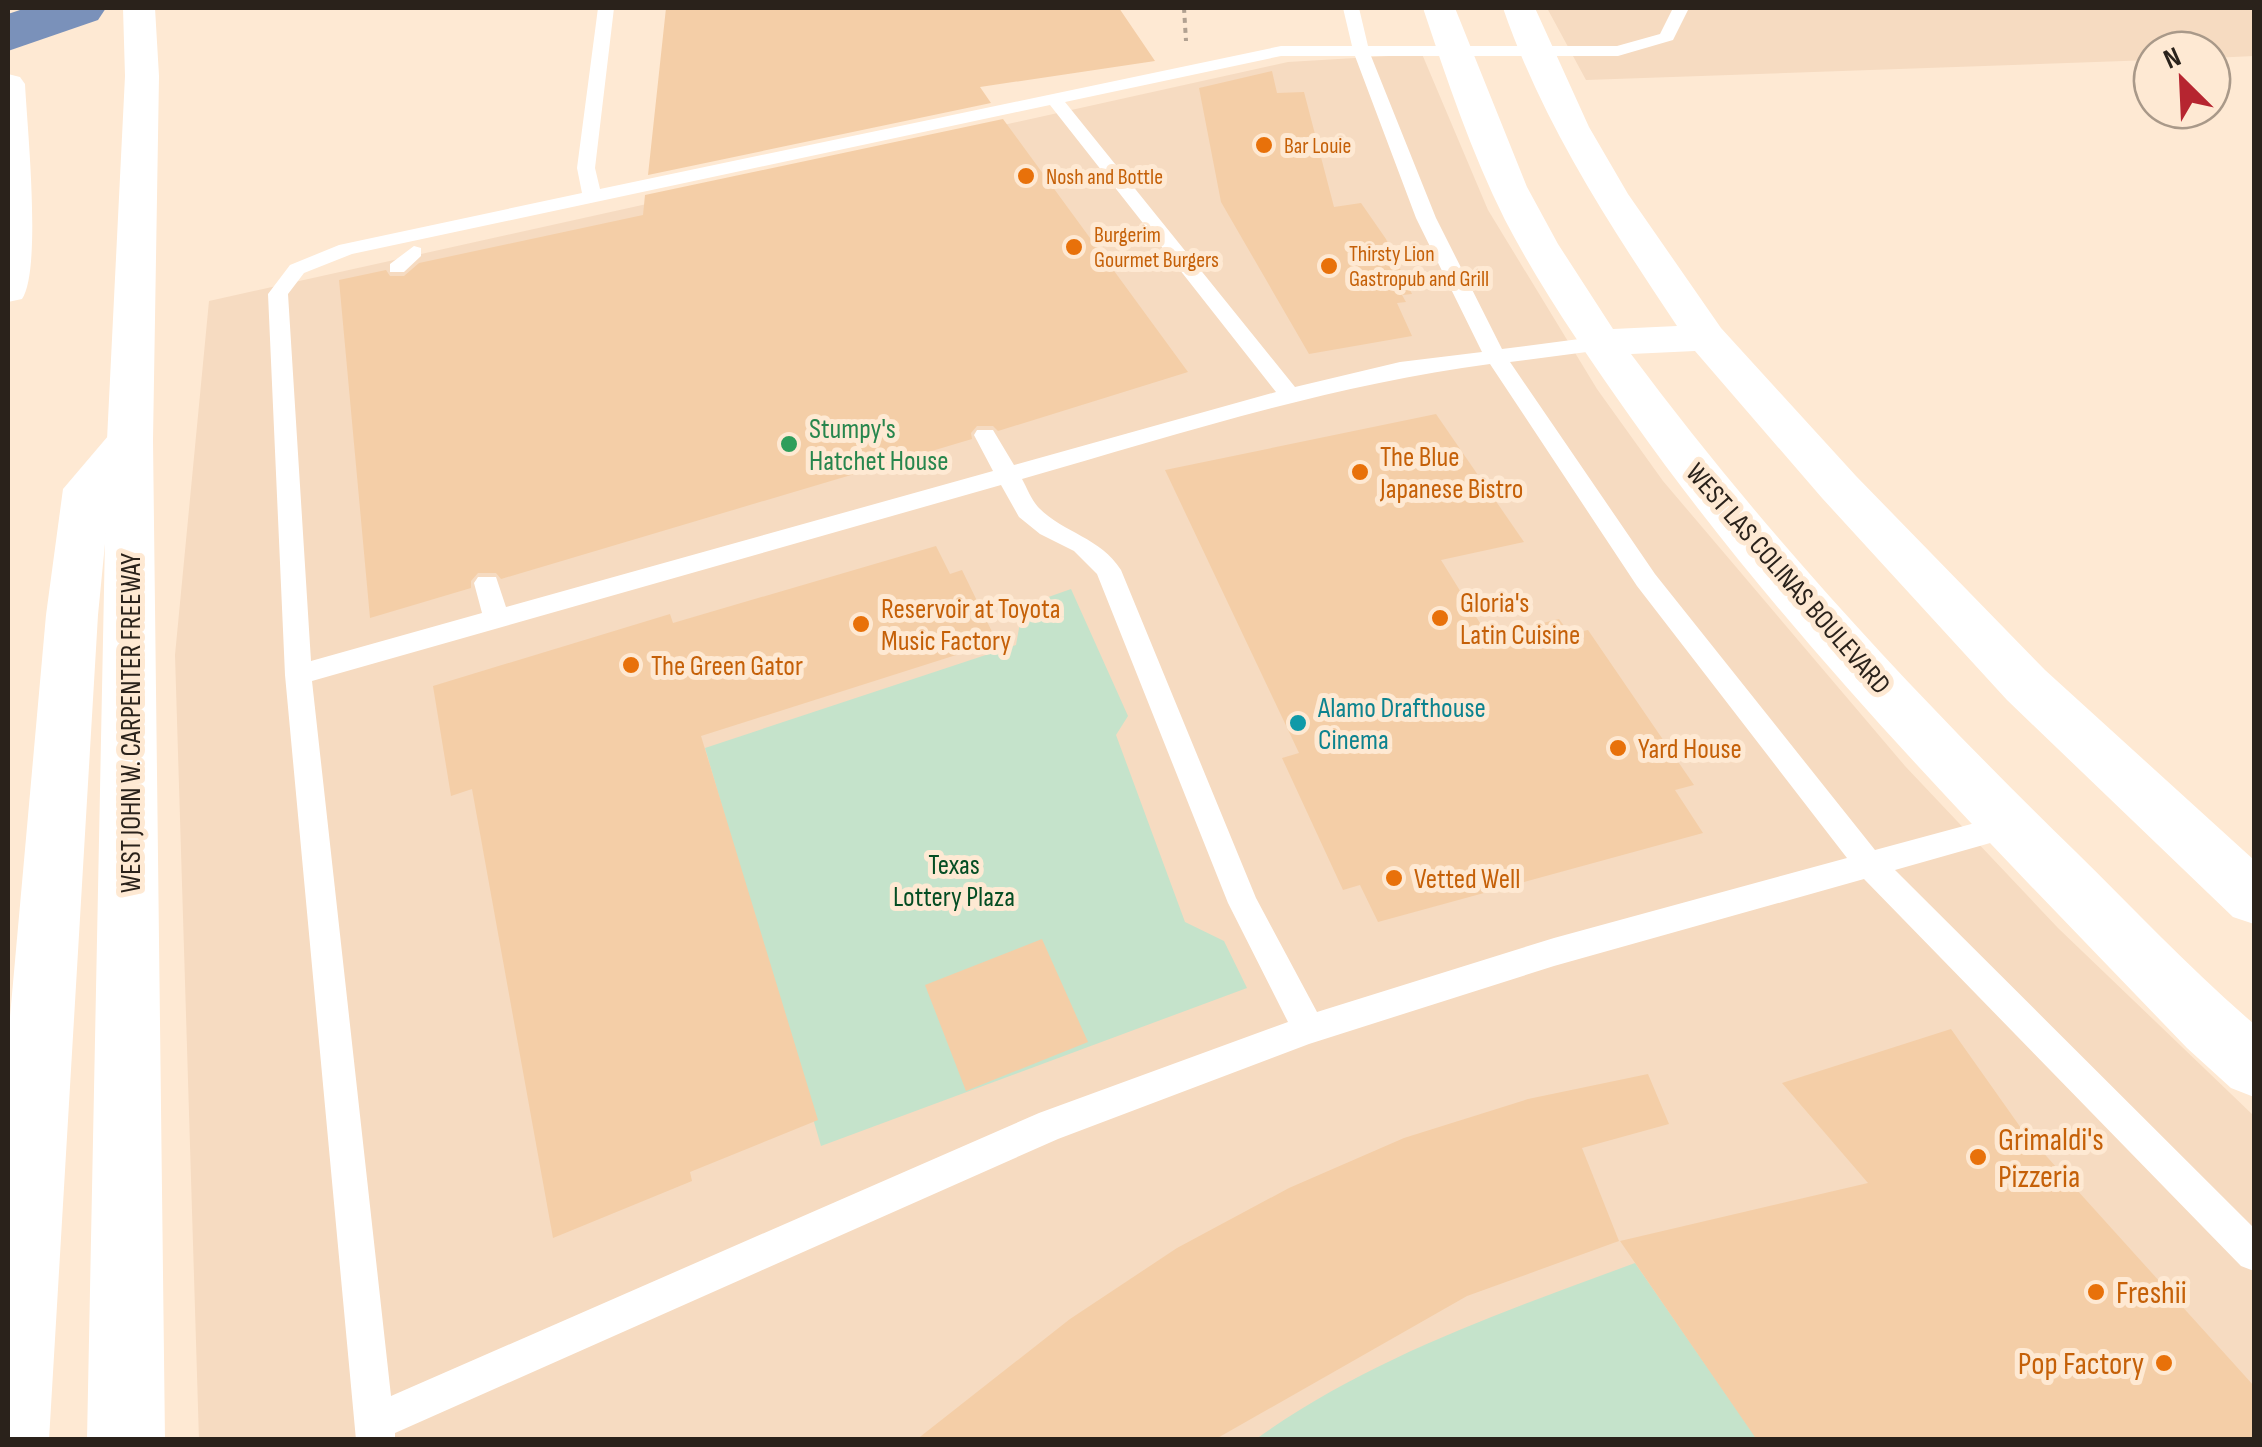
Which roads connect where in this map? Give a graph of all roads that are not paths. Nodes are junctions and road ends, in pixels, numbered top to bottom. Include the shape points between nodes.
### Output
1 (606, 8) edge
2 (1351, 8) edge
3 (1681, 8) edge
4 (140, 20) edge
5 (1528, 28) edge
6 (1446, 29) edge
7 (1361, 51) junction
8 (8, 86) edge
9 (1054, 100) junction
10 (593, 199) junction
11 (418, 250) junction
12 (397, 268) dead end
13 (8, 290) edge
14 (1706, 337) junction
15 (1602, 344) junction
16 (1495, 356) junction
17 (1290, 394) junction
18 (985, 435) dead end
19 (130, 440) junction
20 (1008, 474) junction
21 (487, 583) dead end
22 (496, 619) junction
23 (298, 676) junction
24 (2012, 825) junction
25 (1867, 862) junction
26 (2254, 898) edge
27 (1309, 1029) junction
28 (2254, 1066) edge
29 (2254, 1253) edge
30 (374, 1431) edge
31 (10, 1440) edge
32 (126, 1440) edge

1 - 10 lane via 586,168
2 - 7 lane
3 - 5 lane via 1667,37 1618,52
4 - 19 main road, WEST JOHN W. CARPENTER FREEWAY
5 - 6 lane
5 - 14 main road via 1608,195
6 - 7 lane
6 - 15 main road, WEST LAS COLINAS BOULEVARD via 1478,122 1537,241
7 - 9 lane via 1282,50
7 - 16 lane via 1426,218
8 - 13 main road
9 - 10 lane via 825,158
9 - 17 lane
10 - 11 lane
11 - 12 lane
11 - 23 lane via 346,249 297,269 278,294
14 - 15 main road
14 - 26 main road via 2026,686
15 - 16 lane
15 - 24 main road, WEST LAS COLINAS BOULEVARD via 1742,531
16 - 17 lane
16 - 25 lane via 1646,580
17 - 20 lane
18 - 20 lane
19 - 31 main road via 87,490 72,615
19 - 32 main road, WEST JOHN W. CARPENTER FREEWAY
20 - 22 lane
20 - 27 lane via 1028,511 1083,545 1108,570 1242,903
21 - 22 lane
22 - 23 lane
23 - 30 lane
24 - 25 lane
24 - 28 main road, WEST LAS COLINAS BOULEVARD
25 - 27 lane
25 - 29 lane
27 - 30 lane via 1051,1125

